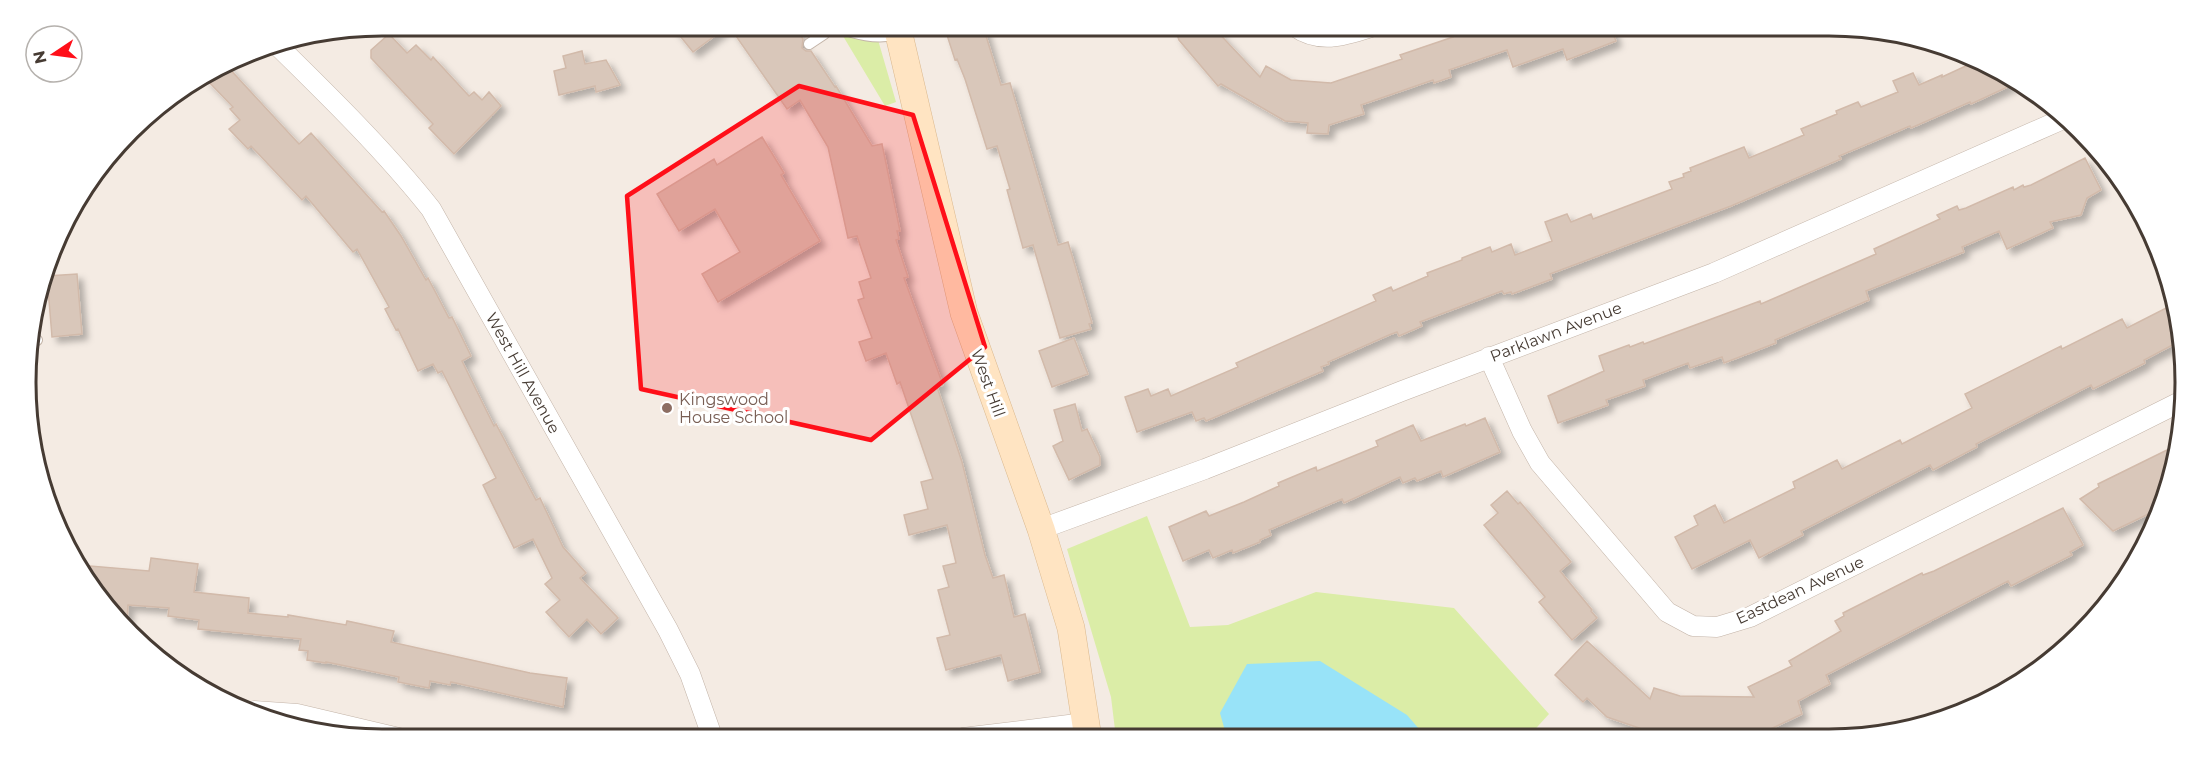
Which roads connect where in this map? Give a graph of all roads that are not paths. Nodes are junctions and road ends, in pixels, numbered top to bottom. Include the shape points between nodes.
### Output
1 (821, 36) edge
2 (899, 36) edge
3 (1318, 36) edge
4 (1333, 36) edge
5 (809, 44) dead end
6 (283, 51) edge
7 (2056, 121) edge
8 (1489, 357) junction
9 (2174, 405) edge
10 (1041, 529) junction
11 (277, 713) edge
12 (351, 727) edge
13 (709, 729) edge
14 (1087, 729) edge

1 - 5 lane
2 - 10 main road, West Hill via 964,313
3 - 4 street
6 - 13 street, West Hill Avenue via 408,180 431,209 668,630 690,674
7 - 8 street, Parklawn Avenue via 1714,273
8 - 9 street, Eastdean Avenue via 1540,463 1667,612 1693,626 1717,627 1750,617
8 - 10 street, Parklawn Avenue
10 - 14 main road, West Hill via 1071,628
11 - 12 street

